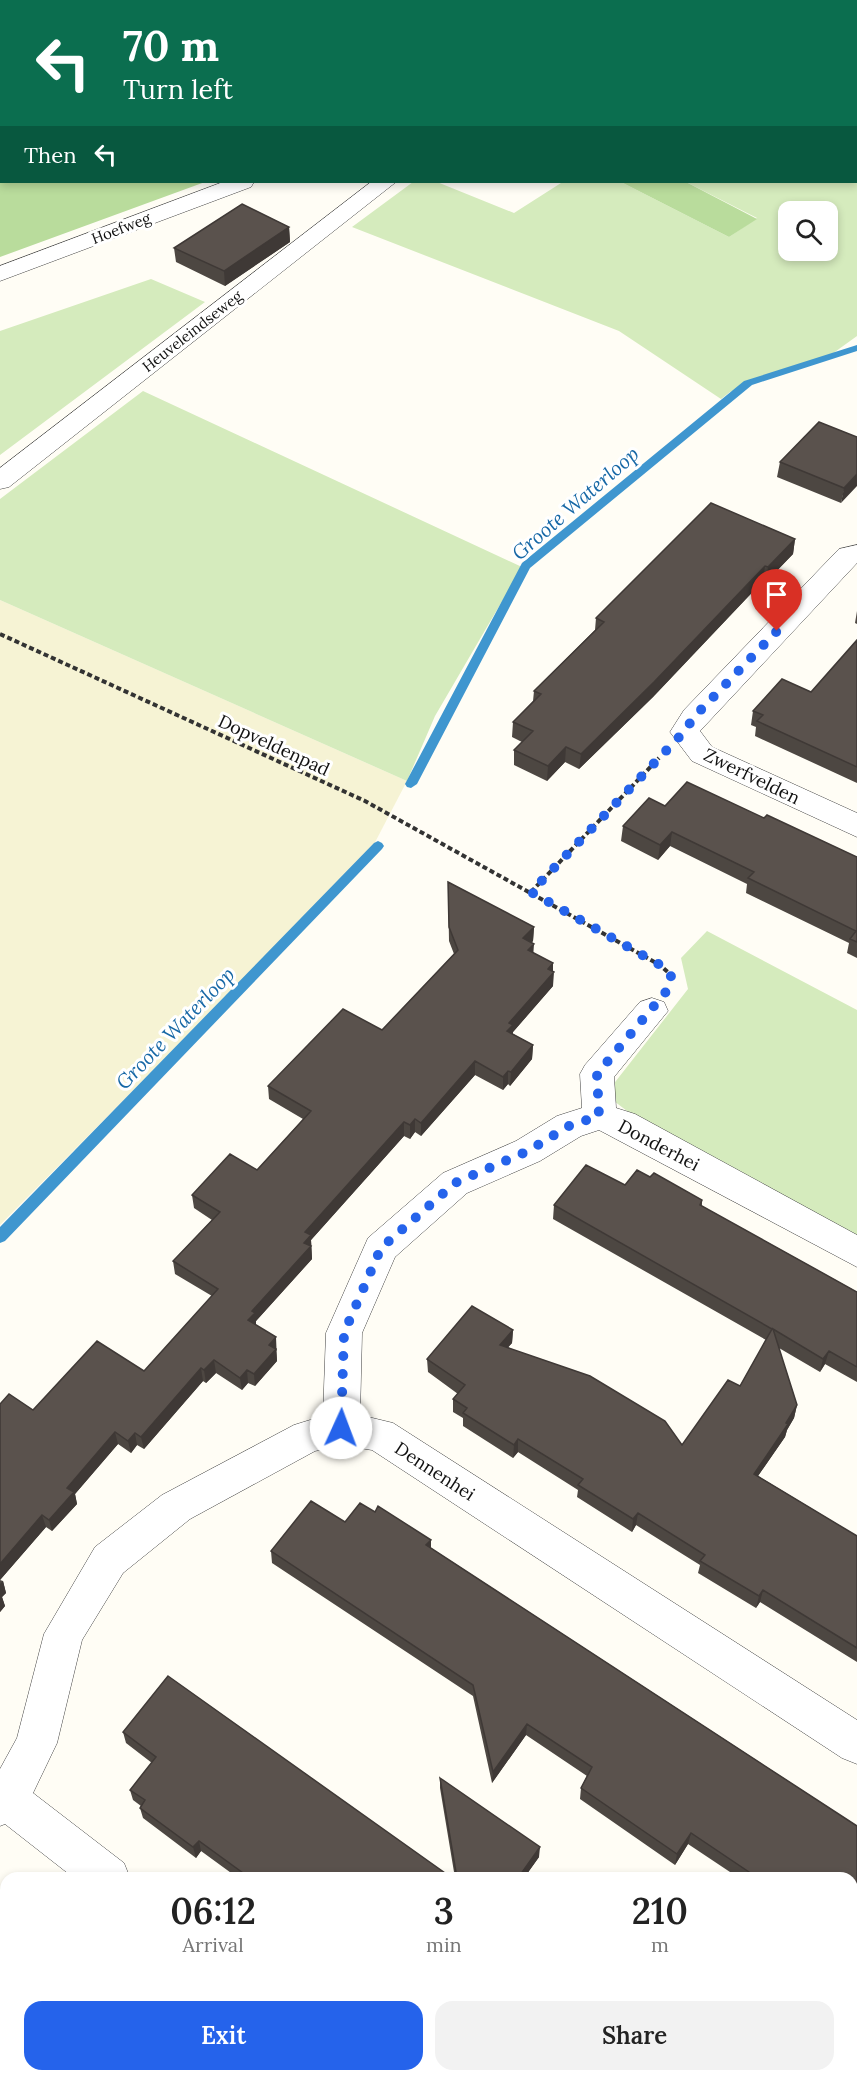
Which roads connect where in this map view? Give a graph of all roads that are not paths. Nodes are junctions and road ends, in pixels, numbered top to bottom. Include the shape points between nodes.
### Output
1 (240, 183) edge
2 (384, 183) edge
3 (0, 274) edge
4 (0, 481) edge
5 (857, 554) edge
6 (857, 826) edge
7 (652, 1011) road end
8 (599, 1116) junction
9 (857, 1252) edge
10 (341, 1428) junction
11 (857, 1744) edge
12 (3, 1802) edge
13 (101, 1872) edge

1 - 3 street, Hoefweg
2 - 4 street, Heuveleindseweg
5 - 6 street, Zwerfvelden via 849,555 684,732 702,754
7 - 8 street via 597,1074
8 - 9 street, Donderhei via 623,1124
8 - 10 street, Donderhei via 569,1126 528,1151 455,1183 381,1248 344,1333
10 - 11 street, Dennenhei via 380,1435
10 - 12 street, Dennenhei via 307,1437 176,1507 110,1560 64,1634 36,1743
12 - 13 street

